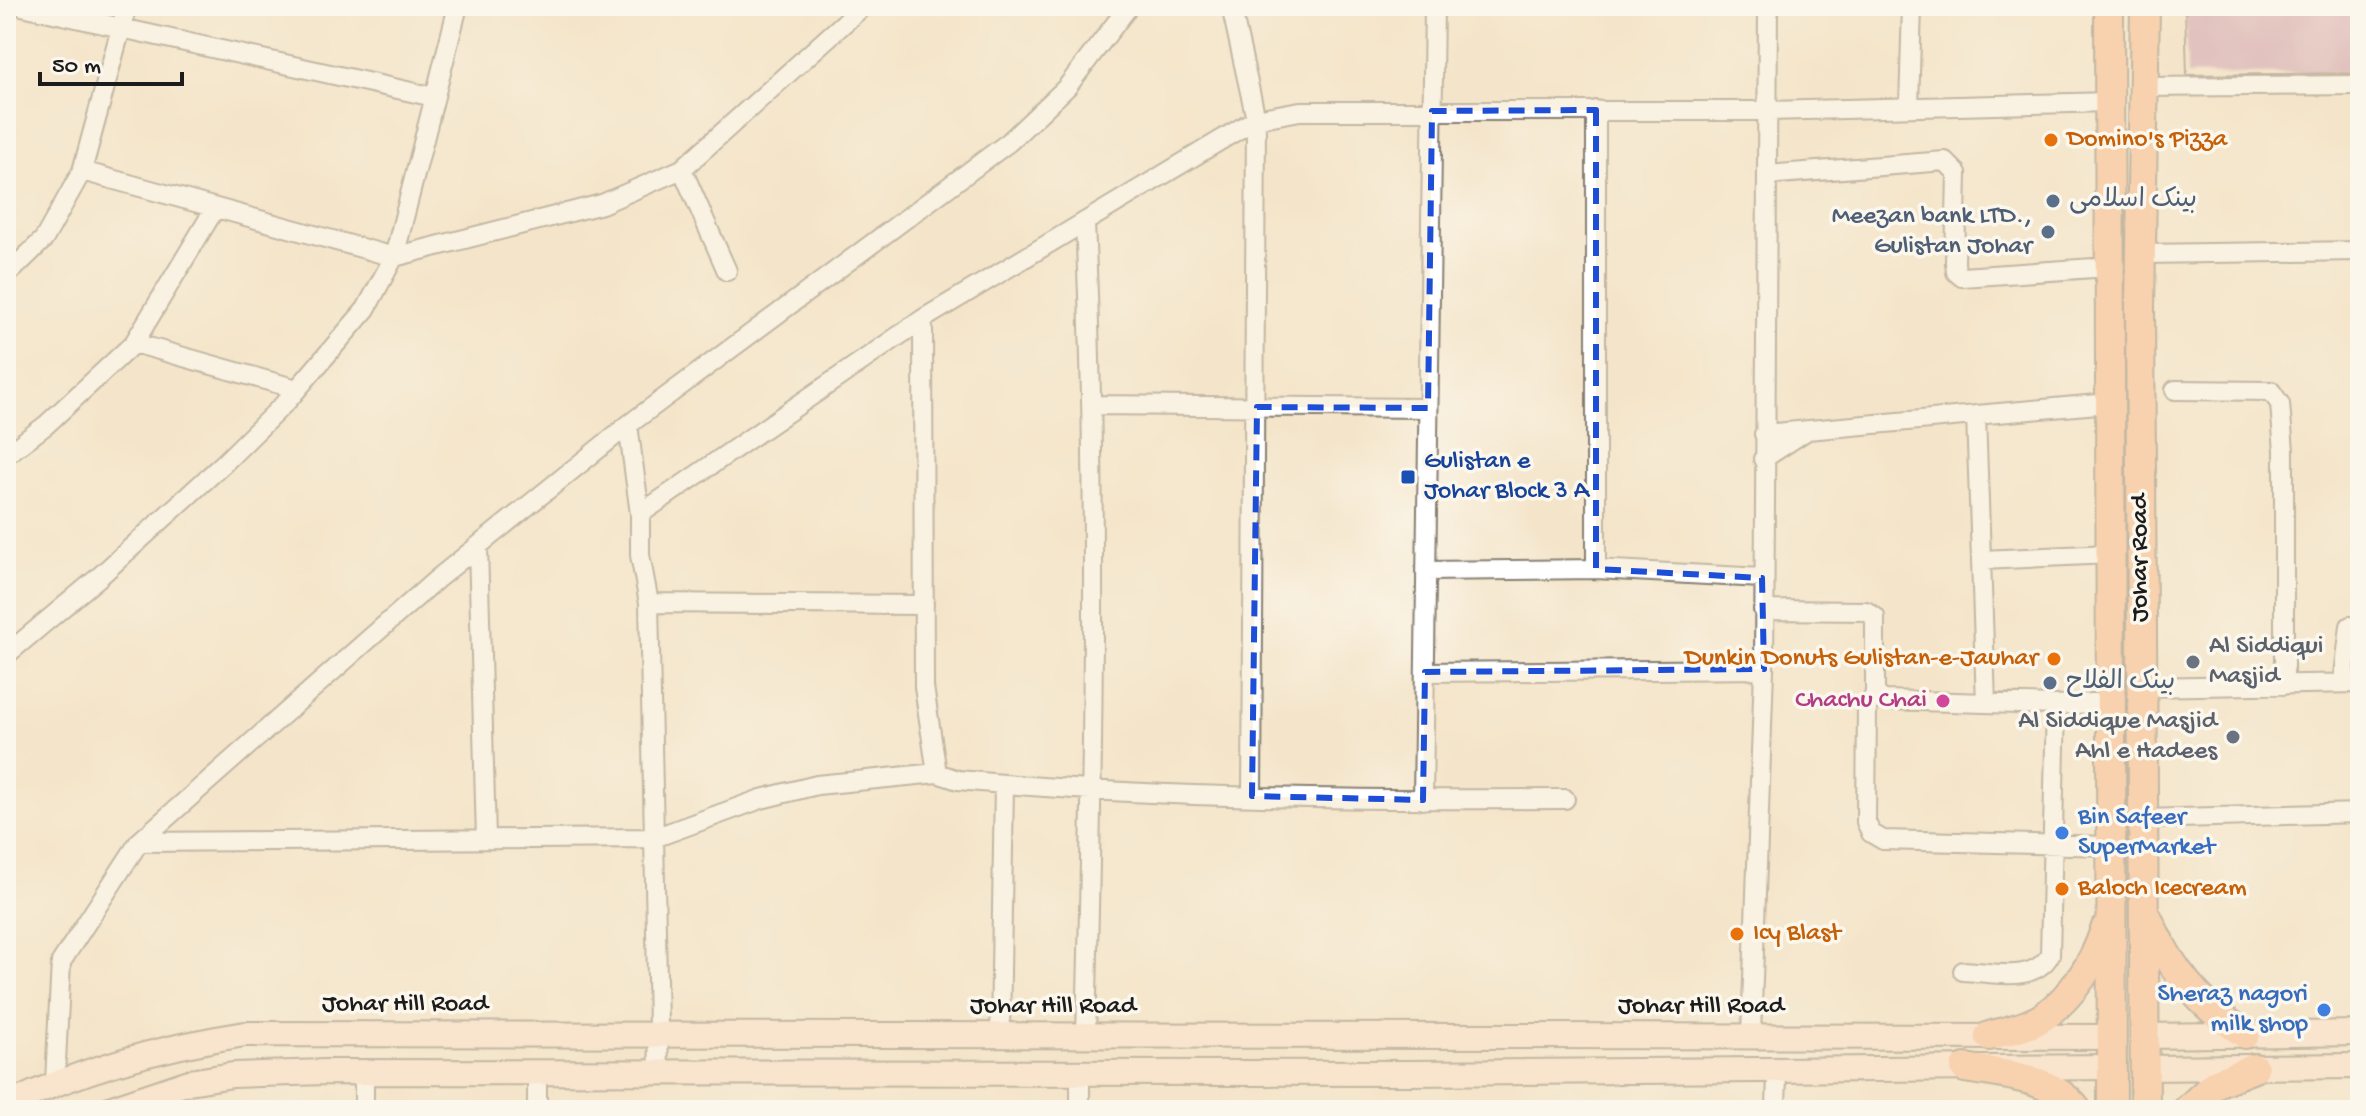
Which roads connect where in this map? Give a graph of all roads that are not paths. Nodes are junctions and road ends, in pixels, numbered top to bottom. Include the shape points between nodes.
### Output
1 (22, 6) edge
2 (127, 6) edge
3 (458, 6) edge
4 (863, 6) edge
5 (1129, 6) edge
6 (1231, 6) edge
7 (1434, 6) edge
8 (1768, 6) edge
9 (1912, 6) edge
10 (2109, 6) edge
11 (2145, 6) edge
12 (122, 29) junction
13 (2360, 85) edge
14 (2145, 87) junction
15 (434, 97) junction
16 (2110, 102) junction
17 (1909, 107) junction
18 (1596, 110) junction
19 (1432, 111) junction
20 (1768, 111) junction
21 (1256, 119) junction
22 (682, 169) junction
23 (82, 171) junction
24 (1767, 175) junction
25 (214, 210) junction
26 (1085, 224) junction
27 (2360, 251) edge
28 (2142, 254) junction
29 (394, 257) junction
30 (2109, 267) junction
31 (727, 271) dead end
32 (6, 276) edge
33 (923, 319) junction
34 (134, 343) junction
35 (297, 389) junction
36 (2175, 390) dead end
37 (2109, 403) junction
38 (1094, 405) junction
39 (1257, 407) junction
40 (1428, 408) junction
41 (1976, 415) junction
42 (628, 425) junction
43 (1806, 431) junction
44 (1764, 434) junction
45 (6, 455) edge
46 (1763, 459) junction
47 (640, 514) junction
48 (478, 546) junction
49 (2110, 554) junction
50 (1982, 560) junction
51 (1596, 569) junction
52 (1425, 571) junction
53 (1762, 578) junction
54 (649, 603) junction
55 (924, 605) junction
56 (1763, 610) junction
57 (2350, 626) dead end
58 (6, 655) edge
59 (1764, 669) junction
60 (1425, 672) junction
61 (2351, 683) edge
62 (2284, 685) junction
63 (2142, 687) junction
64 (1875, 694) junction
65 (2110, 702) junction
66 (1986, 703) junction
67 (2056, 705) junction
68 (937, 773) junction
69 (1004, 784) junction
70 (1092, 793) junction
71 (1252, 796) junction
72 (1565, 799) dead end
73 (1423, 800) junction
74 (2360, 813) edge
75 (2143, 819) junction
76 (654, 838) junction
77 (486, 839) junction
78 (139, 842) junction
79 (2051, 846) junction
80 (2109, 846) junction
81 (2111, 911) junction
82 (2144, 911) junction
83 (1963, 971) dead end
84 (659, 1032) junction
85 (2360, 1033) edge
86 (2245, 1034) junction
87 (1000, 1035) junction
88 (1086, 1035) junction
89 (1751, 1035) junction
90 (1917, 1036) junction
91 (1989, 1036) junction
92 (2145, 1036) junction
93 (2112, 1037) junction
94 (2360, 1066) edge
95 (2112, 1067) junction
96 (1921, 1068) junction
97 (1965, 1068) junction
98 (2145, 1068) junction
99 (2254, 1068) junction
100 (1777, 1071) junction
101 (364, 1072) junction
102 (537, 1072) junction
103 (659, 1072) junction
104 (1080, 1074) junction
105 (55, 1082) junction
106 (6, 1106) edge
107 (106, 1110) edge
108 (364, 1110) edge
109 (537, 1110) edge
110 (1080, 1110) edge
111 (1776, 1110) edge
112 (2077, 1110) edge
113 (2112, 1110) edge
114 (2145, 1110) edge
115 (2187, 1110) edge

1 - 12 street
2 - 12 street
3 - 15 street
4 - 22 street
5 - 42 street via 1067,87 1009,142
6 - 21 street
7 - 19 street
8 - 20 street
9 - 17 street
10 - 16 main road, Johar Road
11 - 14 main road, Johar Road
12 - 15 street
12 - 23 street
13 - 14 street
14 - 28 main road, Johar Road
15 - 29 street
16 - 17 street
16 - 30 main road, Johar Road
17 - 20 street
18 - 19 street
18 - 20 street
18 - 51 street
19 - 21 street via 1300,111
19 - 40 street
20 - 24 street
21 - 26 street
21 - 39 street
22 - 29 street via 602,204
22 - 31 street
23 - 25 street
23 - 32 street via 44,239
24 - 30 street via 1945,161 1957,173 1955,263 1962,277
24 - 44 street
25 - 29 street
25 - 34 street
26 - 33 street
26 - 38 street
27 - 28 street
28 - 63 main road, Johar Road
29 - 35 street via 366,309
30 - 37 main road, Johar Road
33 - 47 street
33 - 55 street
34 - 35 street
34 - 45 street
35 - 58 street via 212,475
36 - 62 street via 2271,391 2280,404
37 - 41 street
37 - 49 main road, Johar Road
38 - 39 street
38 - 70 street
39 - 40 street
39 - 71 street
40 - 52 street
41 - 43 street
41 - 50 street
42 - 47 street
42 - 48 street
43 - 44 street
43 - 46 street
44 - 46 street
46 - 53 street
47 - 54 street via 640,555
48 - 77 street
48 - 78 street
49 - 50 street
49 - 65 main road, Johar Road
50 - 66 street
51 - 52 street
51 - 53 street
52 - 60 street
53 - 56 street
54 - 55 street
54 - 76 street
55 - 68 street via 924,687
56 - 59 street
56 - 64 street via 1866,611 1875,617
57 - 61 street
59 - 60 street
59 - 89 street
60 - 73 street
61 - 62 street
62 - 63 street
63 - 75 main road, Johar Road
64 - 66 street via 1884,700
64 - 79 street via 1867,707 1866,822 1871,833 1883,840
65 - 67 street
65 - 80 main road, Johar Road
66 - 67 street
67 - 79 street
68 - 69 street
68 - 76 street via 817,785 761,799
69 - 70 street
69 - 87 street
70 - 71 street
70 - 88 street
71 - 73 street
72 - 73 street
74 - 75 street
75 - 82 main road, Johar Road
76 - 77 street
76 - 84 street
77 - 78 street
78 - 105 street via 61,962
79 - 80 street
79 - 83 street via 2050,955 2044,966 2032,973
80 - 81 main road, Johar Road
81 - 91 main road via 2097,953 2073,988 2042,1018
81 - 93 main road, Johar Road
82 - 86 main road via 2188,989
82 - 92 main road, Johar Road
84 - 87 street, Johar Hill Road
84 - 103 street
84 - 105 street, Johar Hill Road via 245,1034 192,1042
85 - 86 street
86 - 92 street
87 - 88 street, Johar Hill Road
88 - 89 street, Johar Hill Road
89 - 90 street, Johar Hill Road
90 - 91 street, Johar Hill Road
90 - 96 street
91 - 93 street, Johar Hill Road
92 - 98 main road, Johar Road
93 - 95 main road, Johar Road
94 - 99 street
95 - 97 street
95 - 113 main road, Johar Road
96 - 97 street
96 - 100 street
97 - 112 main road via 2015,1076 2064,1093
98 - 99 street
98 - 114 main road, Johar Road
99 - 115 main road via 2216,1083
100 - 104 street
100 - 111 street
101 - 102 street
101 - 107 street via 233,1075 189,1082
101 - 108 street
102 - 103 street
102 - 109 street
103 - 104 street
104 - 110 street
105 - 106 street, Johar Hill Road

